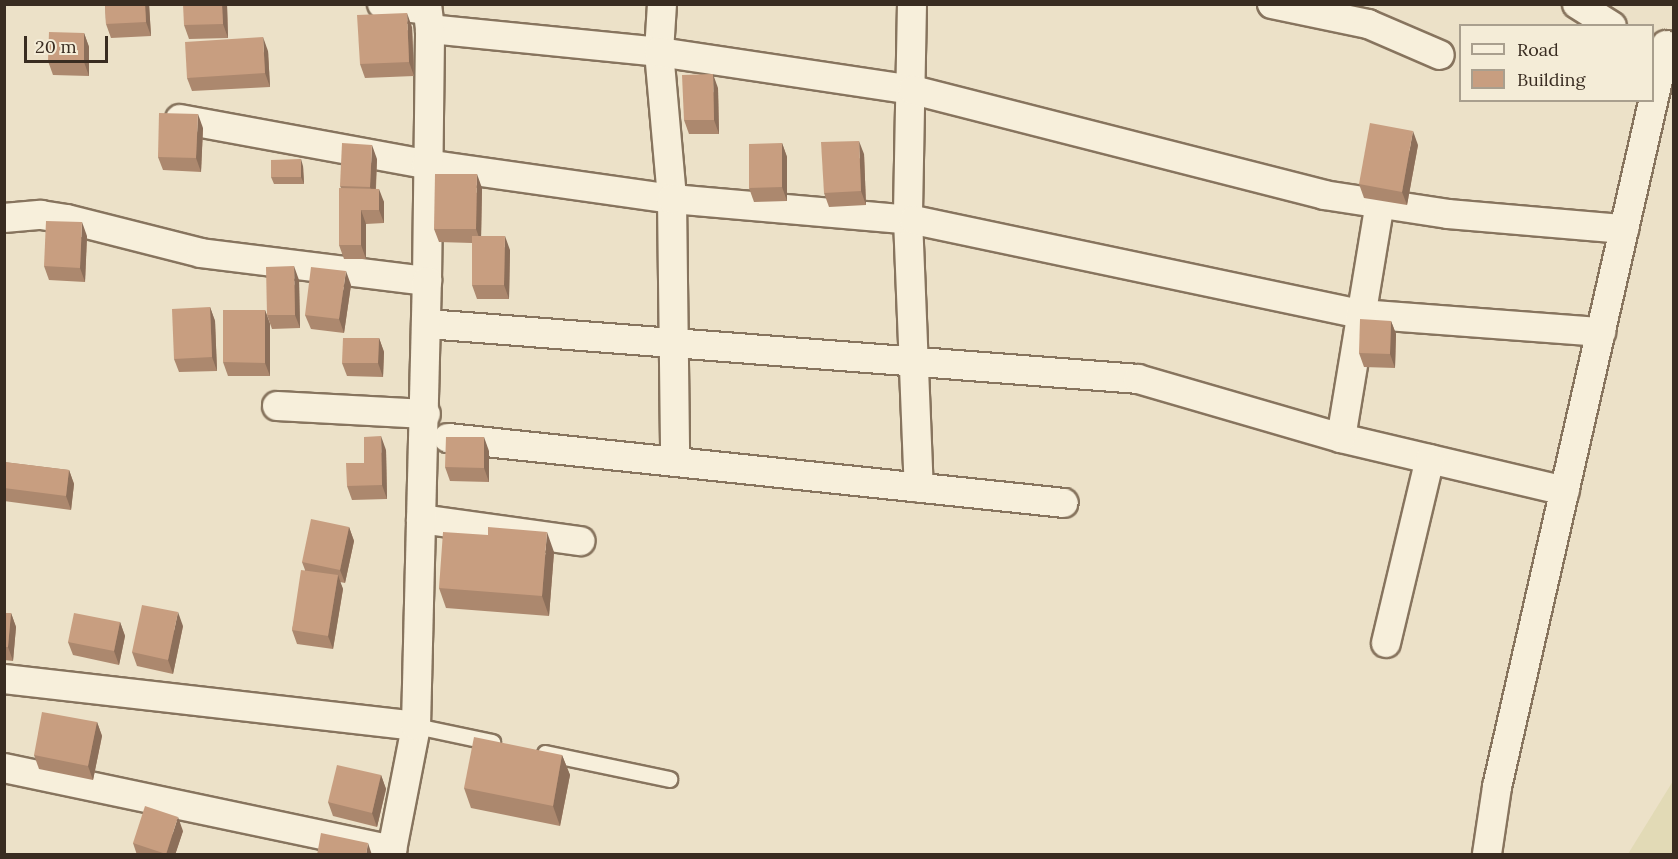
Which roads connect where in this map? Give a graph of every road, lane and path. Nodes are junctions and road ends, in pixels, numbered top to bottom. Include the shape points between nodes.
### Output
1 (382, 4) edge
2 (662, 4) edge
3 (912, 4) edge
4 (1272, 4) edge
5 (1577, 4) edge
6 (428, 15) edge
7 (1609, 24) edge
8 (1664, 44) edge
9 (659, 52) junction
10 (1440, 55) dead end
11 (913, 90) junction
12 (1654, 90) edge
13 (1651, 102) edge
14 (180, 118) edge
15 (426, 164) junction
16 (672, 199) junction
17 (1380, 203) junction
18 (4, 218) edge
19 (908, 219) junction
20 (1624, 229) junction
21 (427, 281) junction
22 (1361, 314) junction
23 (427, 324) junction
24 (1601, 332) junction
25 (673, 343) junction
26 (914, 359) junction
27 (277, 406) dead end
28 (426, 425) junction
29 (1341, 438) junction
30 (1430, 459) junction
31 (675, 462) junction
32 (919, 488) junction
33 (1565, 491) junction
34 (1064, 503) dead end
35 (421, 519) junction
36 (580, 541) dead end
37 (1386, 642) dead end
38 (4, 679) edge
39 (416, 726) junction
40 (508, 745) edge
41 (531, 750) edge
42 (4, 768) edge
43 (669, 779) dead end
44 (392, 852) edge
45 (1487, 855) edge

1 - 6 street
2 - 9 street
3 - 11 street
4 - 10 street via 1368,24
5 - 7 street
6 - 9 street
6 - 15 street
8 - 12 street
9 - 11 street
9 - 16 street
11 - 17 street via 1324,195
11 - 19 street
13 - 20 street
14 - 15 street
15 - 16 street
15 - 21 street
16 - 19 street
16 - 25 street
17 - 20 street via 1448,214
17 - 22 street
18 - 21 street via 41,215 201,253
19 - 22 street
19 - 26 street
20 - 24 street
21 - 23 street
22 - 24 street
22 - 29 street
23 - 25 street
23 - 28 street
24 - 33 street
25 - 26 street
25 - 31 street
26 - 29 street via 1138,379
26 - 32 street
27 - 28 street
28 - 31 street
28 - 35 street
29 - 30 street
30 - 33 street
30 - 37 street
31 - 32 street
32 - 34 street
33 - 45 street via 1497,787
35 - 36 street
35 - 39 street
38 - 39 street
39 - 40 lane
39 - 44 street
41 - 43 lane
42 - 44 street

